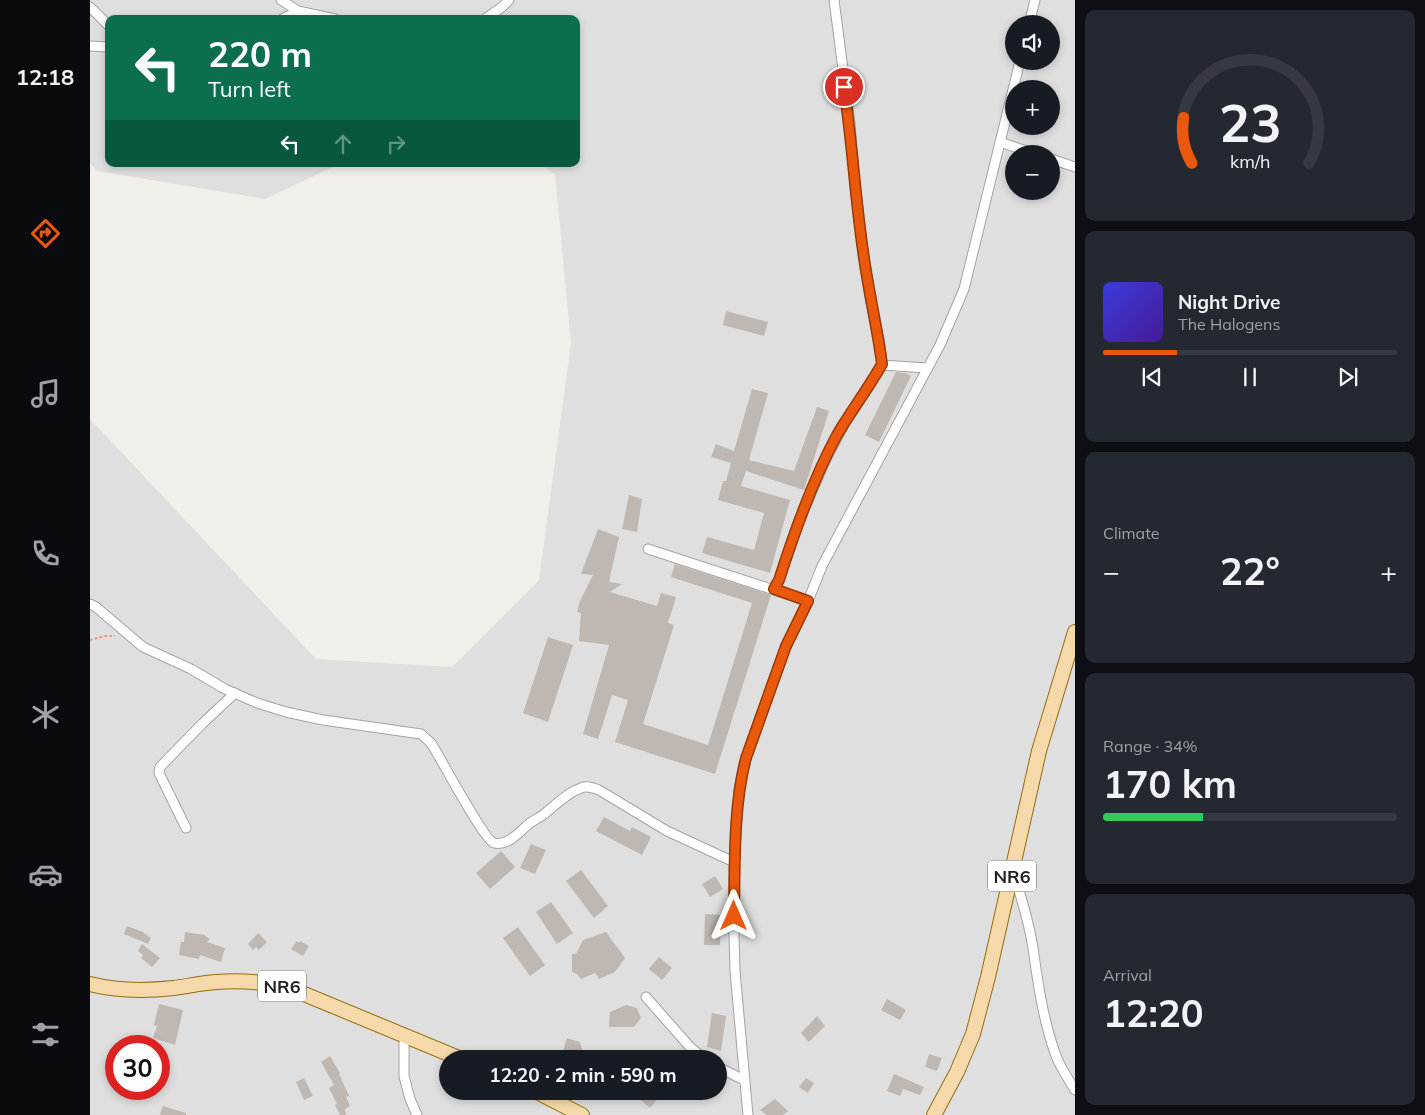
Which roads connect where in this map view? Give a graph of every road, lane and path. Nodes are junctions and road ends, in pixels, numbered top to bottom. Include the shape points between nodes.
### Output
1 (281, 0) edge
2 (509, 0) edge
3 (834, 0) edge
4 (1035, 0) edge
5 (90, 7) edge
6 (298, 11) junction
7 (290, 15) edge
8 (316, 15) edge
9 (491, 15) edge
10 (1031, 15) edge
11 (105, 22) edge
12 (90, 46) edge
13 (105, 47) edge
14 (1018, 70) edge
15 (1000, 142) junction
16 (1009, 145) edge
17 (1060, 162) edge
18 (1075, 167) edge
19 (882, 364) junction
20 (927, 368) junction
21 (648, 549) dead end
22 (774, 589) junction
23 (808, 601) junction
24 (90, 604) edge
25 (1075, 632) edge
26 (128, 636) junction
27 (90, 640) edge
28 (1071, 662) edge
29 (235, 693) junction
30 (186, 828) dead end
31 (734, 862) junction
32 (1013, 871) junction
33 (90, 984) edge
34 (646, 997) dead end
35 (404, 1035) junction
36 (440, 1050) edge
37 (694, 1050) edge
38 (727, 1072) edge
39 (744, 1080) junction
40 (1075, 1090) edge
41 (553, 1100) edge
42 (417, 1115) edge
43 (582, 1115) edge
44 (748, 1115) edge
45 (934, 1115) edge

1 - 6 street
2 - 9 street
3 - 19 street via 862,242
4 - 10 street
5 - 11 street
6 - 7 street
6 - 8 street
12 - 13 street
14 - 15 street
15 - 16 street
15 - 20 street via 964,289
17 - 18 street
19 - 20 street
19 - 22 street via 843,425 825,461
20 - 23 street via 822,566
21 - 22 street
22 - 23 street
23 - 31 street via 786,646 746,758 739,789
24 - 26 street
25 - 28 main road, NR6
26 - 27 path
26 - 29 street via 142,647
28 - 32 main road, NR6 via 1039,751
29 - 30 street via 160,767 159,773
29 - 31 street via 286,712 421,734 431,743 477,821 494,843 511,839 574,791 592,787 667,831
31 - 39 street via 735,971
32 - 40 street via 1055,1055
32 - 45 main road, NR6 via 973,1034
33 - 35 main road, NR6 via 118,989 172,988 223,981 278,985
34 - 37 street
35 - 36 main road, NR6
35 - 42 street via 404,1076
38 - 39 street
39 - 44 street
41 - 43 main road

